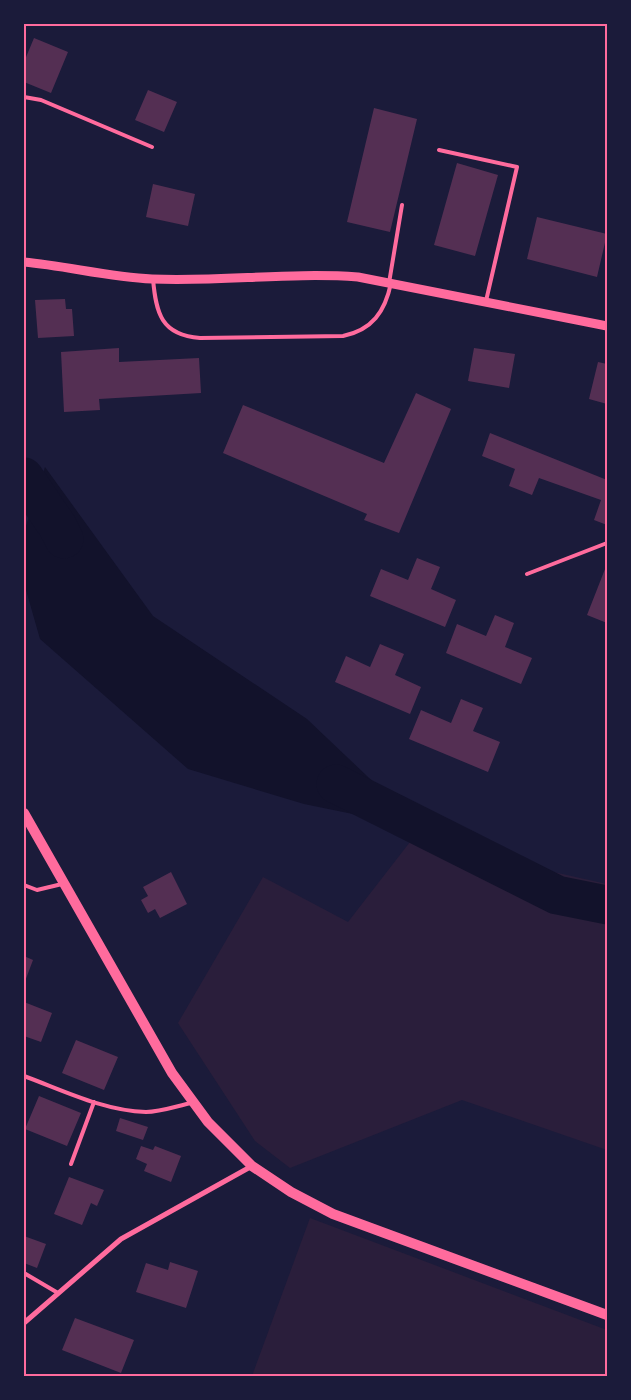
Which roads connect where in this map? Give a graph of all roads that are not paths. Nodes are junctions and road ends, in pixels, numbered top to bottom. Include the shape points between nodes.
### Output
1 (24, 97) edge
2 (152, 147) dead end
3 (439, 150) dead end
4 (402, 205) dead end
5 (24, 262) edge
6 (153, 279) junction
7 (390, 283) junction
8 (486, 301) junction
9 (607, 326) edge
10 (607, 543) edge
11 (527, 574) dead end
12 (24, 815) edge
13 (64, 884) junction
14 (24, 885) edge
15 (24, 1076) edge
16 (94, 1102) junction
17 (194, 1103) junction
18 (72, 1164) dead end
19 (252, 1166) junction
20 (24, 1273) edge
21 (58, 1293) junction
22 (607, 1314) edge
23 (24, 1323) edge

1 - 2 lane via 41,100
3 - 8 lane via 517,167
4 - 7 lane
5 - 6 street
6 - 7 street via 327,275
6 - 7 lane via 157,310 169,328 187,337 200,338 342,336 355,333 380,314
7 - 8 street
8 - 9 street
10 - 11 lane
12 - 13 main road
13 - 14 lane via 37,890
13 - 17 main road via 172,1073
15 - 16 lane
16 - 17 lane via 148,1112
16 - 18 lane
17 - 19 main road via 208,1122
19 - 21 street via 121,1239
19 - 22 main road via 333,1214
20 - 21 lane
21 - 23 street

